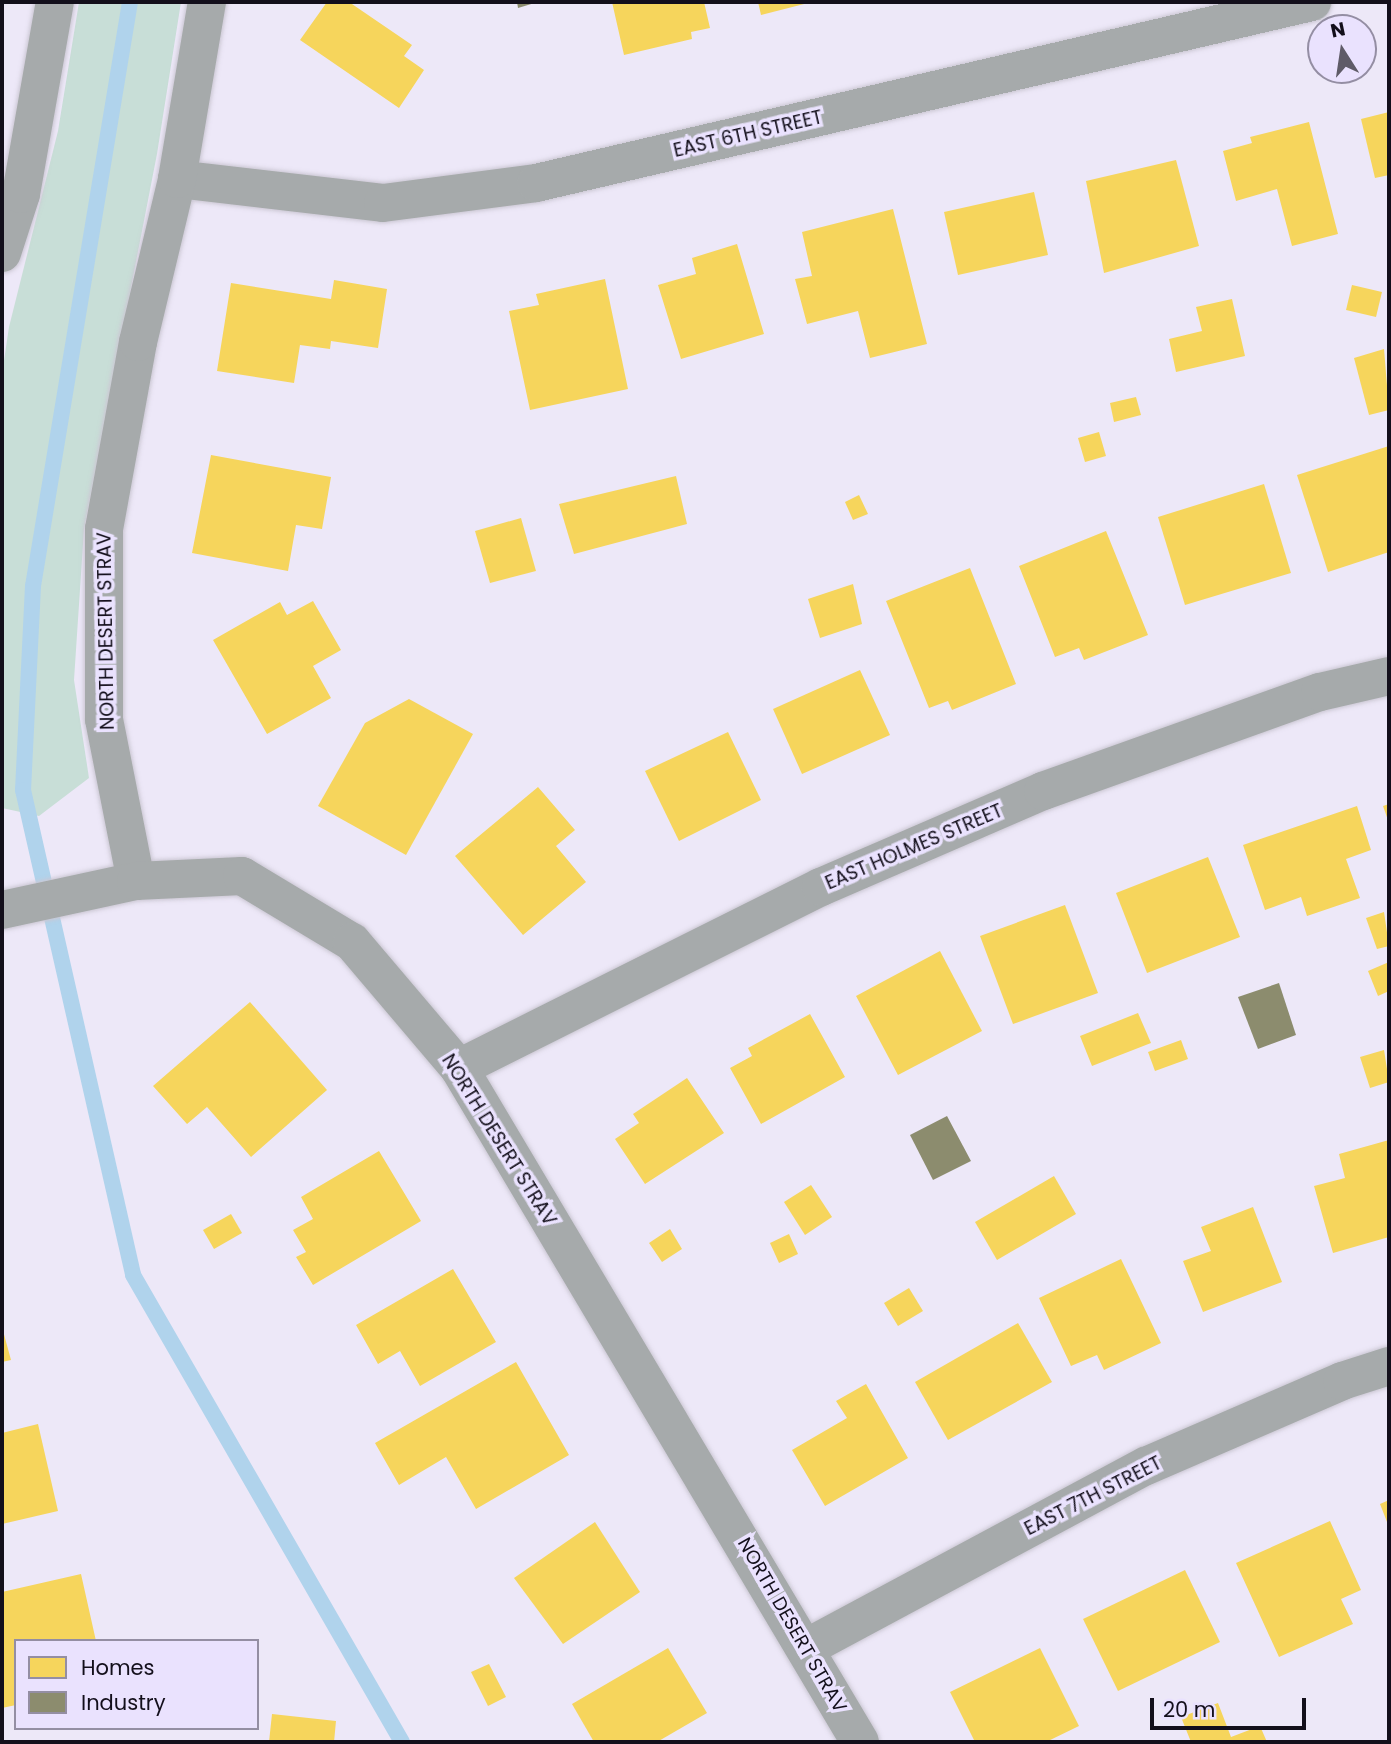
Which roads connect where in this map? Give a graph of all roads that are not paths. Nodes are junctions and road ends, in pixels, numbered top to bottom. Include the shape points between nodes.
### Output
1 (54, 2) edge
2 (207, 2) edge
3 (1312, 2) edge
4 (177, 178) junction
5 (2, 253) edge
6 (1389, 676) edge
7 (136, 881) junction
8 (2, 910) edge
9 (459, 1068) junction
10 (1389, 1366) edge
11 (806, 1648) junction
12 (860, 1742) edge

1 - 5 street via 21,194
2 - 4 street, NORTH DESERT STRAV
3 - 4 street, EAST 6TH STREET via 536,183 383,203
4 - 7 street, NORTH DESERT STRAV via 138,342 104,529 104,719
6 - 9 street, EAST HOLMES STREET via 1320,692 1043,791 821,887
7 - 8 street
7 - 9 street, NORTH DESERT STRAV via 242,876 352,942
9 - 11 street, NORTH DESERT STRAV
10 - 11 street, EAST 7TH STREET via 1342,1381 1146,1466
11 - 12 street, NORTH DESERT STRAV

